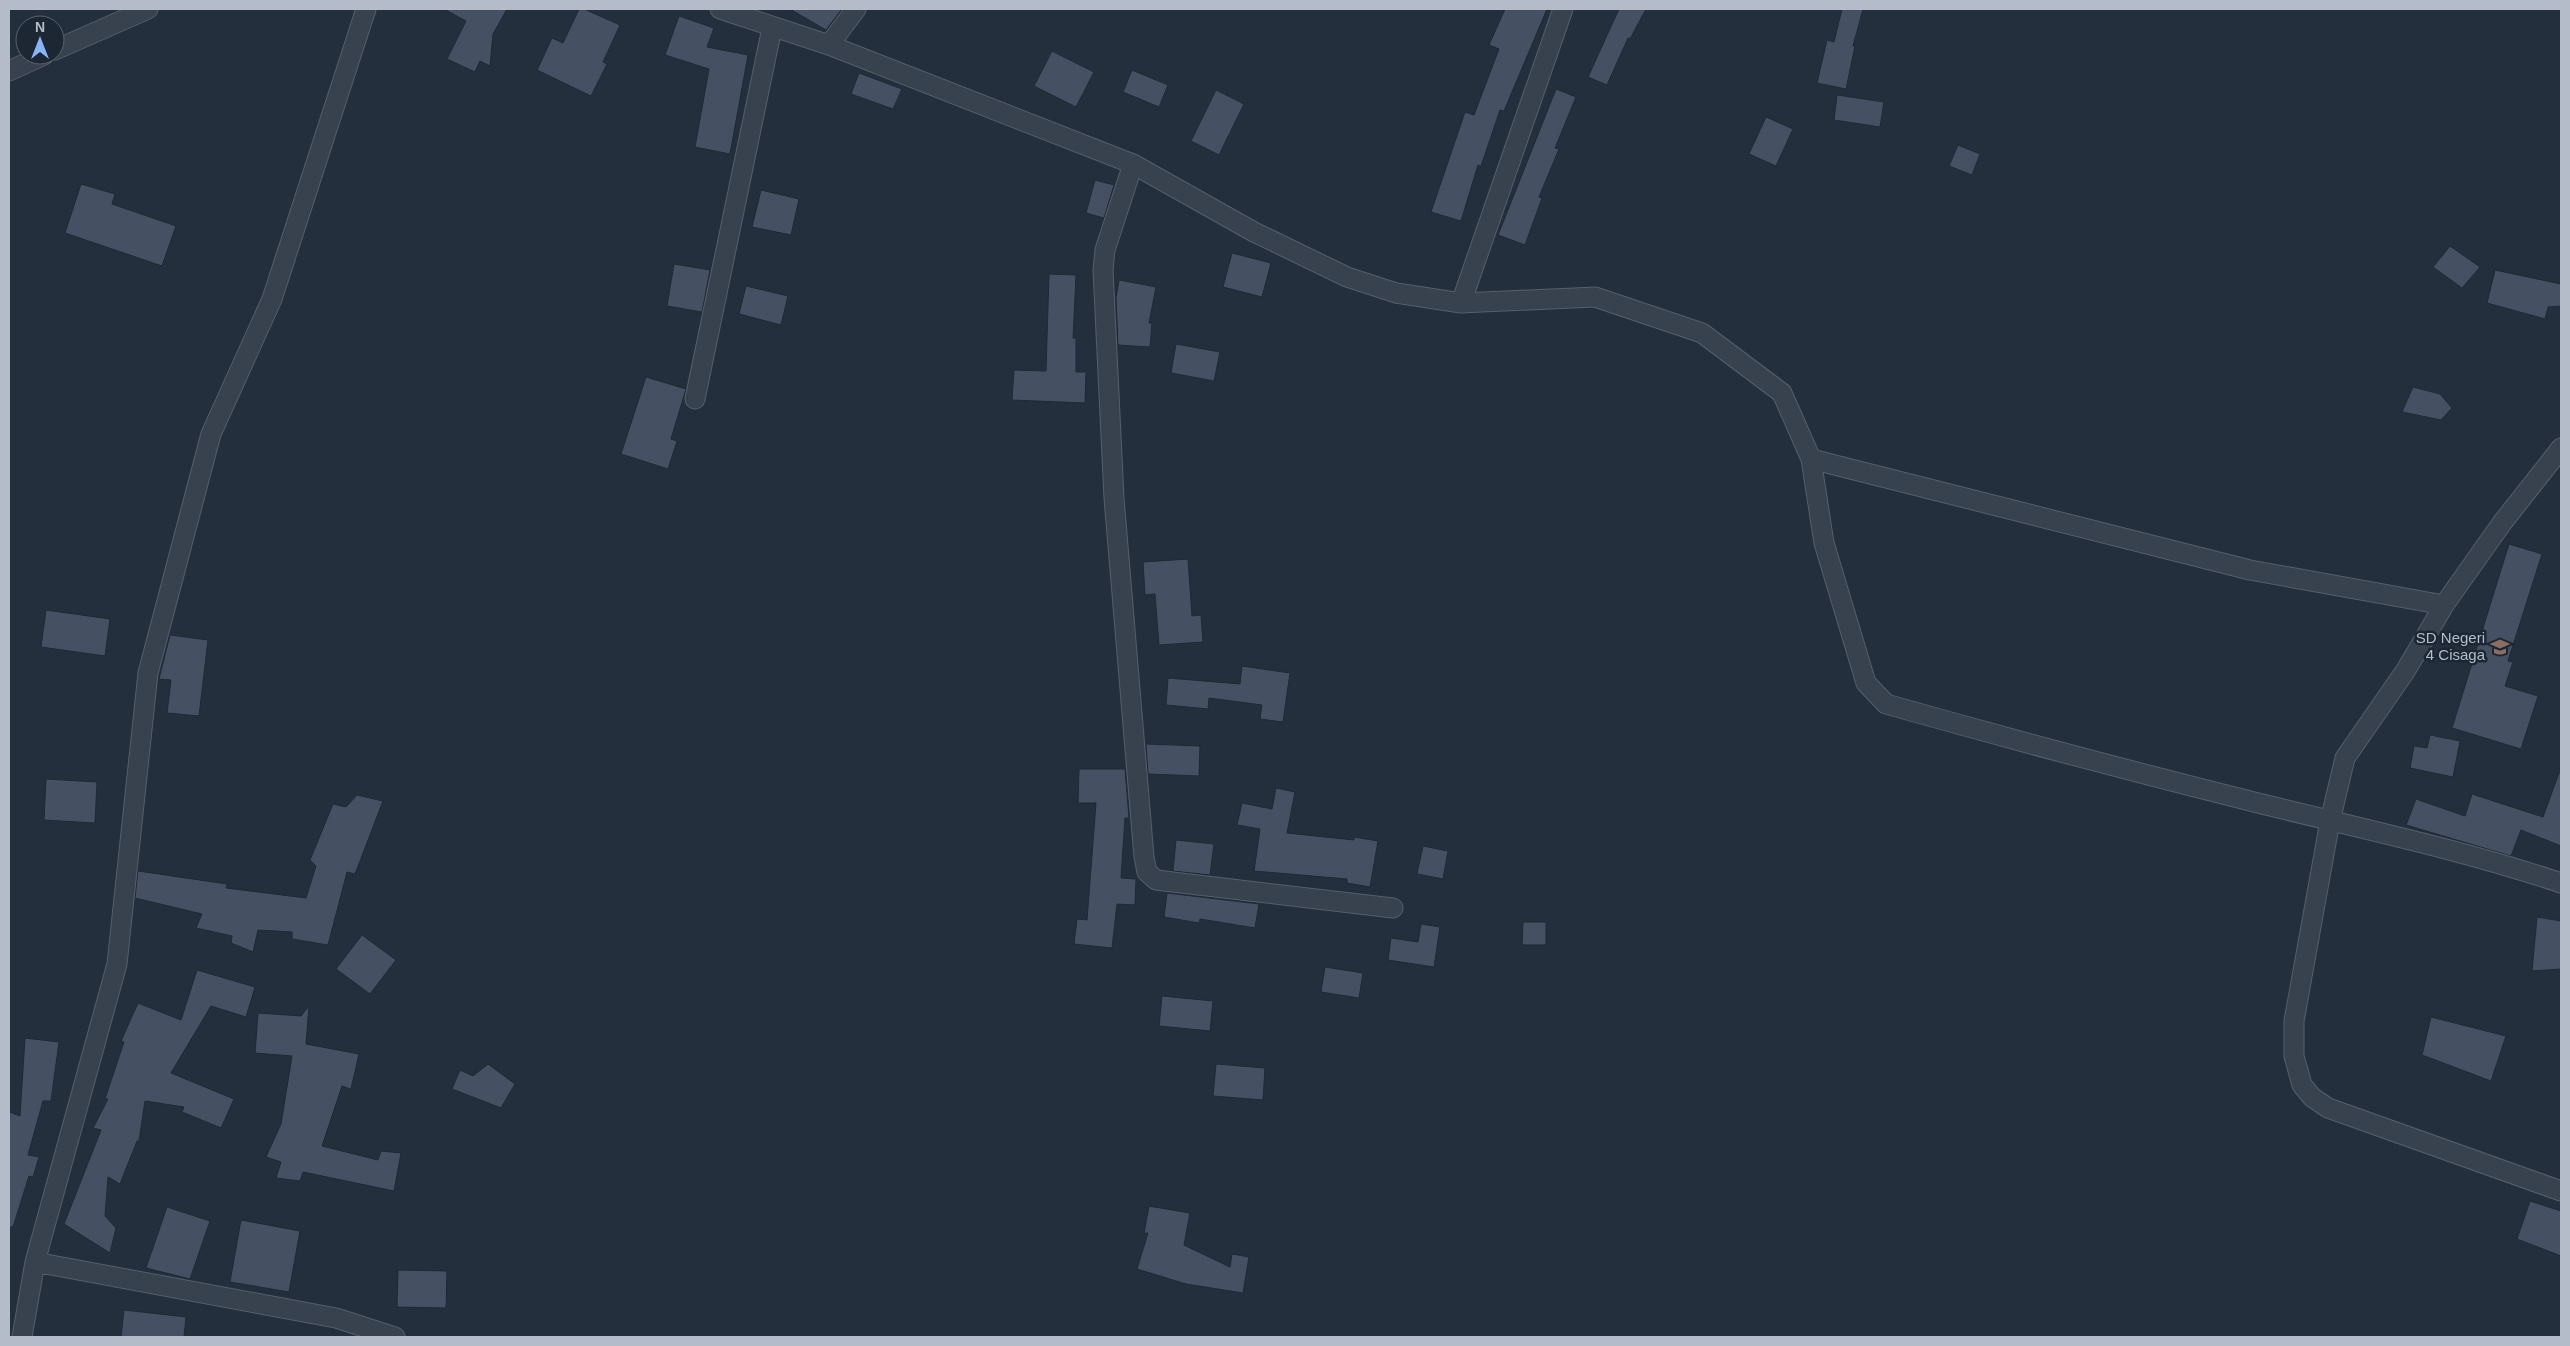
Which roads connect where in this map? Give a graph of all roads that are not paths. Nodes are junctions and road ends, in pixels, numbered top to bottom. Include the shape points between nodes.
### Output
1 (148, 9) edge
2 (366, 9) edge
3 (720, 9) edge
4 (856, 9) edge
5 (1563, 9) edge
6 (772, 28) junction
7 (829, 45) junction
8 (65, 46) edge
9 (22, 65) edge
10 (9, 71) edge
11 (1133, 164) junction
12 (1461, 303) junction
13 (695, 399) dead end
14 (2561, 448) edge
15 (1812, 459) junction
16 (2444, 605) junction
17 (2330, 821) junction
18 (2561, 883) edge
19 (1393, 908) dead end
20 (2561, 1191) edge
21 (35, 1262) junction
22 (22, 1337) edge
23 (395, 1337) edge

1 - 8 street
2 - 21 street via 272,298 211,434 148,673 117,964
3 - 6 street
4 - 7 street
5 - 12 street
6 - 7 street
6 - 13 street
7 - 11 street
9 - 10 street
11 - 12 street via 1220,214 1347,277 1396,293
11 - 19 street via 1105,250 1103,270 1114,498 1147,872 1156,880
12 - 15 street via 1595,297 1702,333 1782,393
14 - 16 street
15 - 16 street via 2250,570
15 - 17 street via 1824,543 1866,683 1886,704 2080,759
16 - 17 street via 2406,670 2346,758
17 - 18 street
17 - 20 street via 2294,1021 2294,1056 2302,1085 2328,1108
21 - 22 street
21 - 23 street via 336,1318

